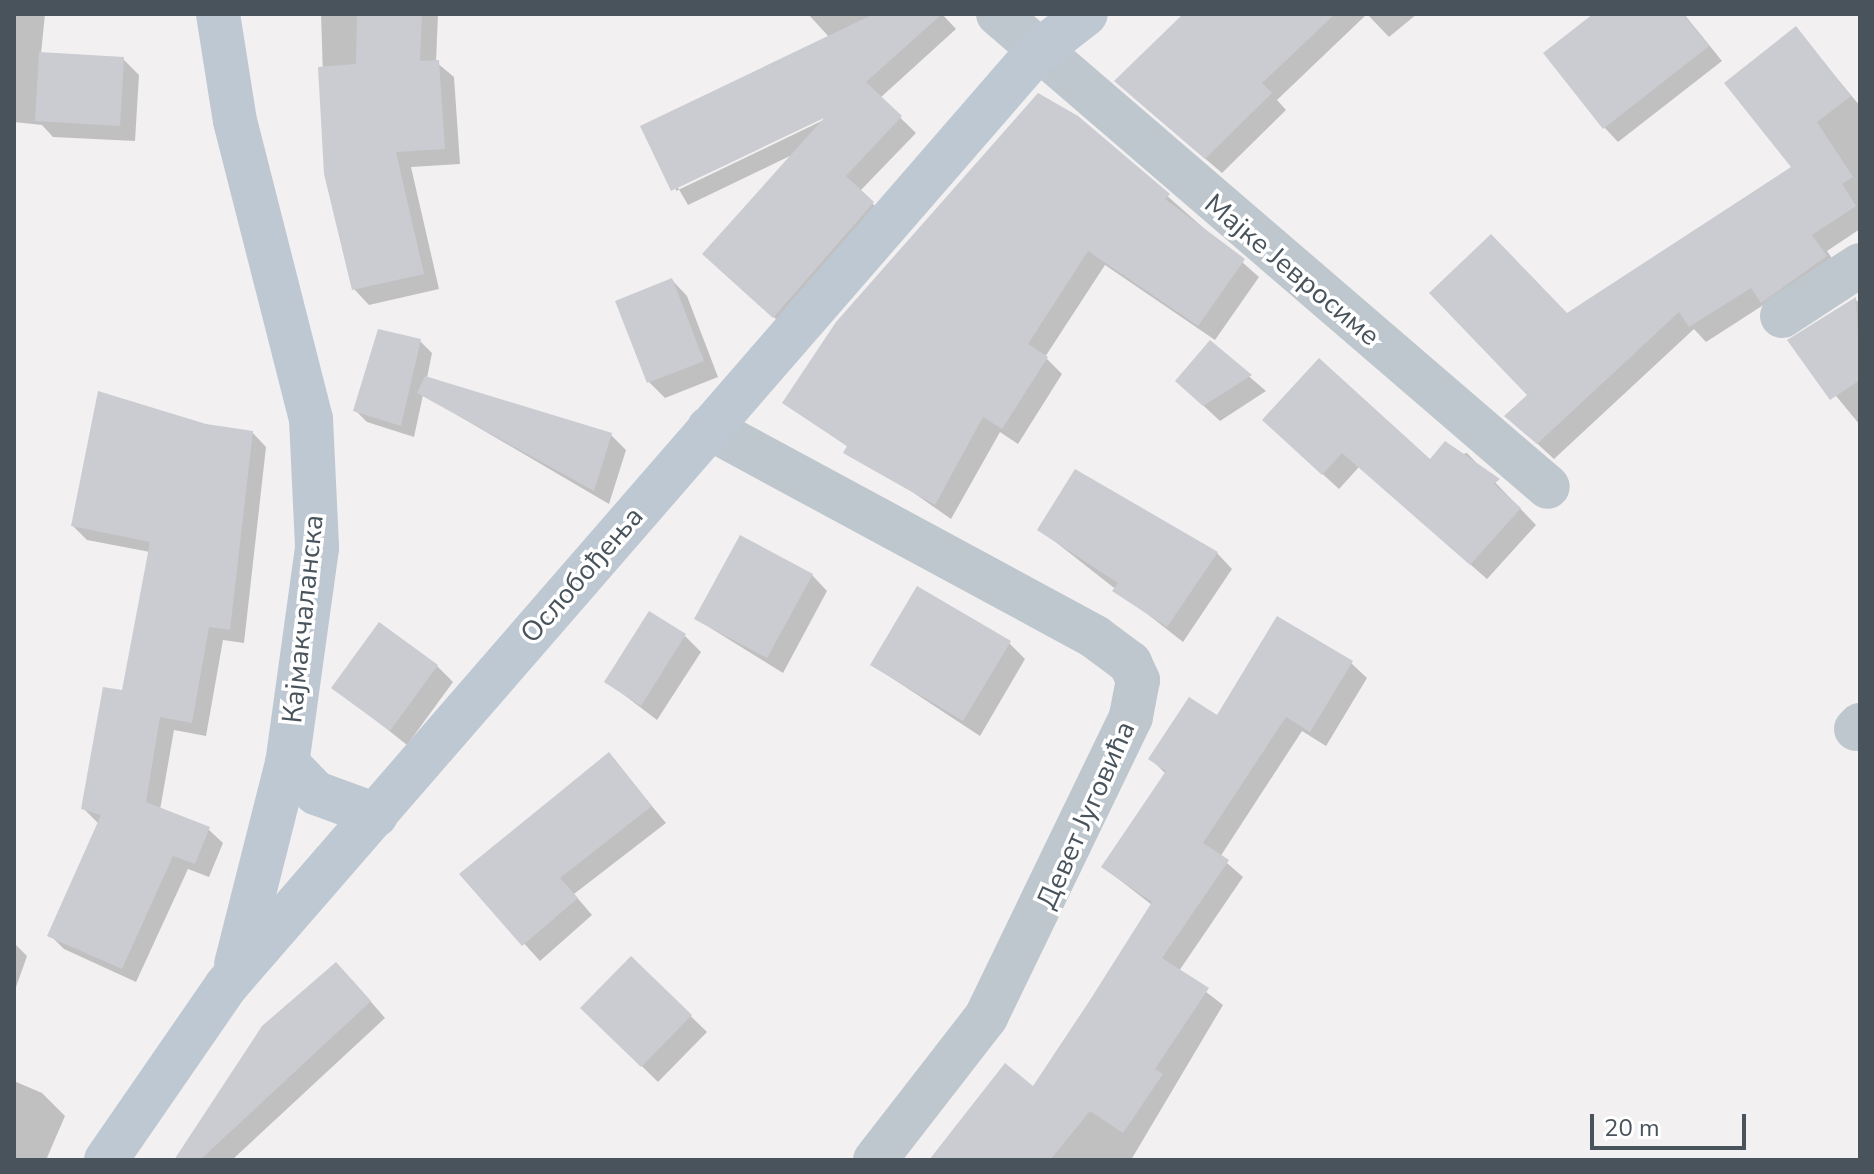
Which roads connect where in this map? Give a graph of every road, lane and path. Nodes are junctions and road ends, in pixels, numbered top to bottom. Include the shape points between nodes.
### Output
1 (218, 14) edge
2 (998, 14) edge
3 (1086, 14) edge
4 (1036, 53) junction
5 (1860, 265) edge
6 (1782, 316) dead end
7 (709, 428) junction
8 (1548, 487) dead end
9 (287, 763) junction
10 (376, 815) junction
11 (226, 986) junction
12 (106, 1160) edge
13 (875, 1160) edge

1 - 9 street, Кајмакчаланска via 235,121 311,419 317,548
2 - 4 street, Мајке Јевросиме
3 - 4 street, Ослобођења
4 - 7 street, Ослобођења
4 - 8 street, Мајке Јевросиме
5 - 6 street
7 - 10 street, Ослобођења
7 - 13 street, Девет Југовића via 1095,637 1130,663 1138,680 1118,745 986,1017
9 - 10 street via 316,793
9 - 11 street, Кајмакчаланска via 245,943
10 - 11 street, Ослобођења
11 - 12 street, Ослобођења

